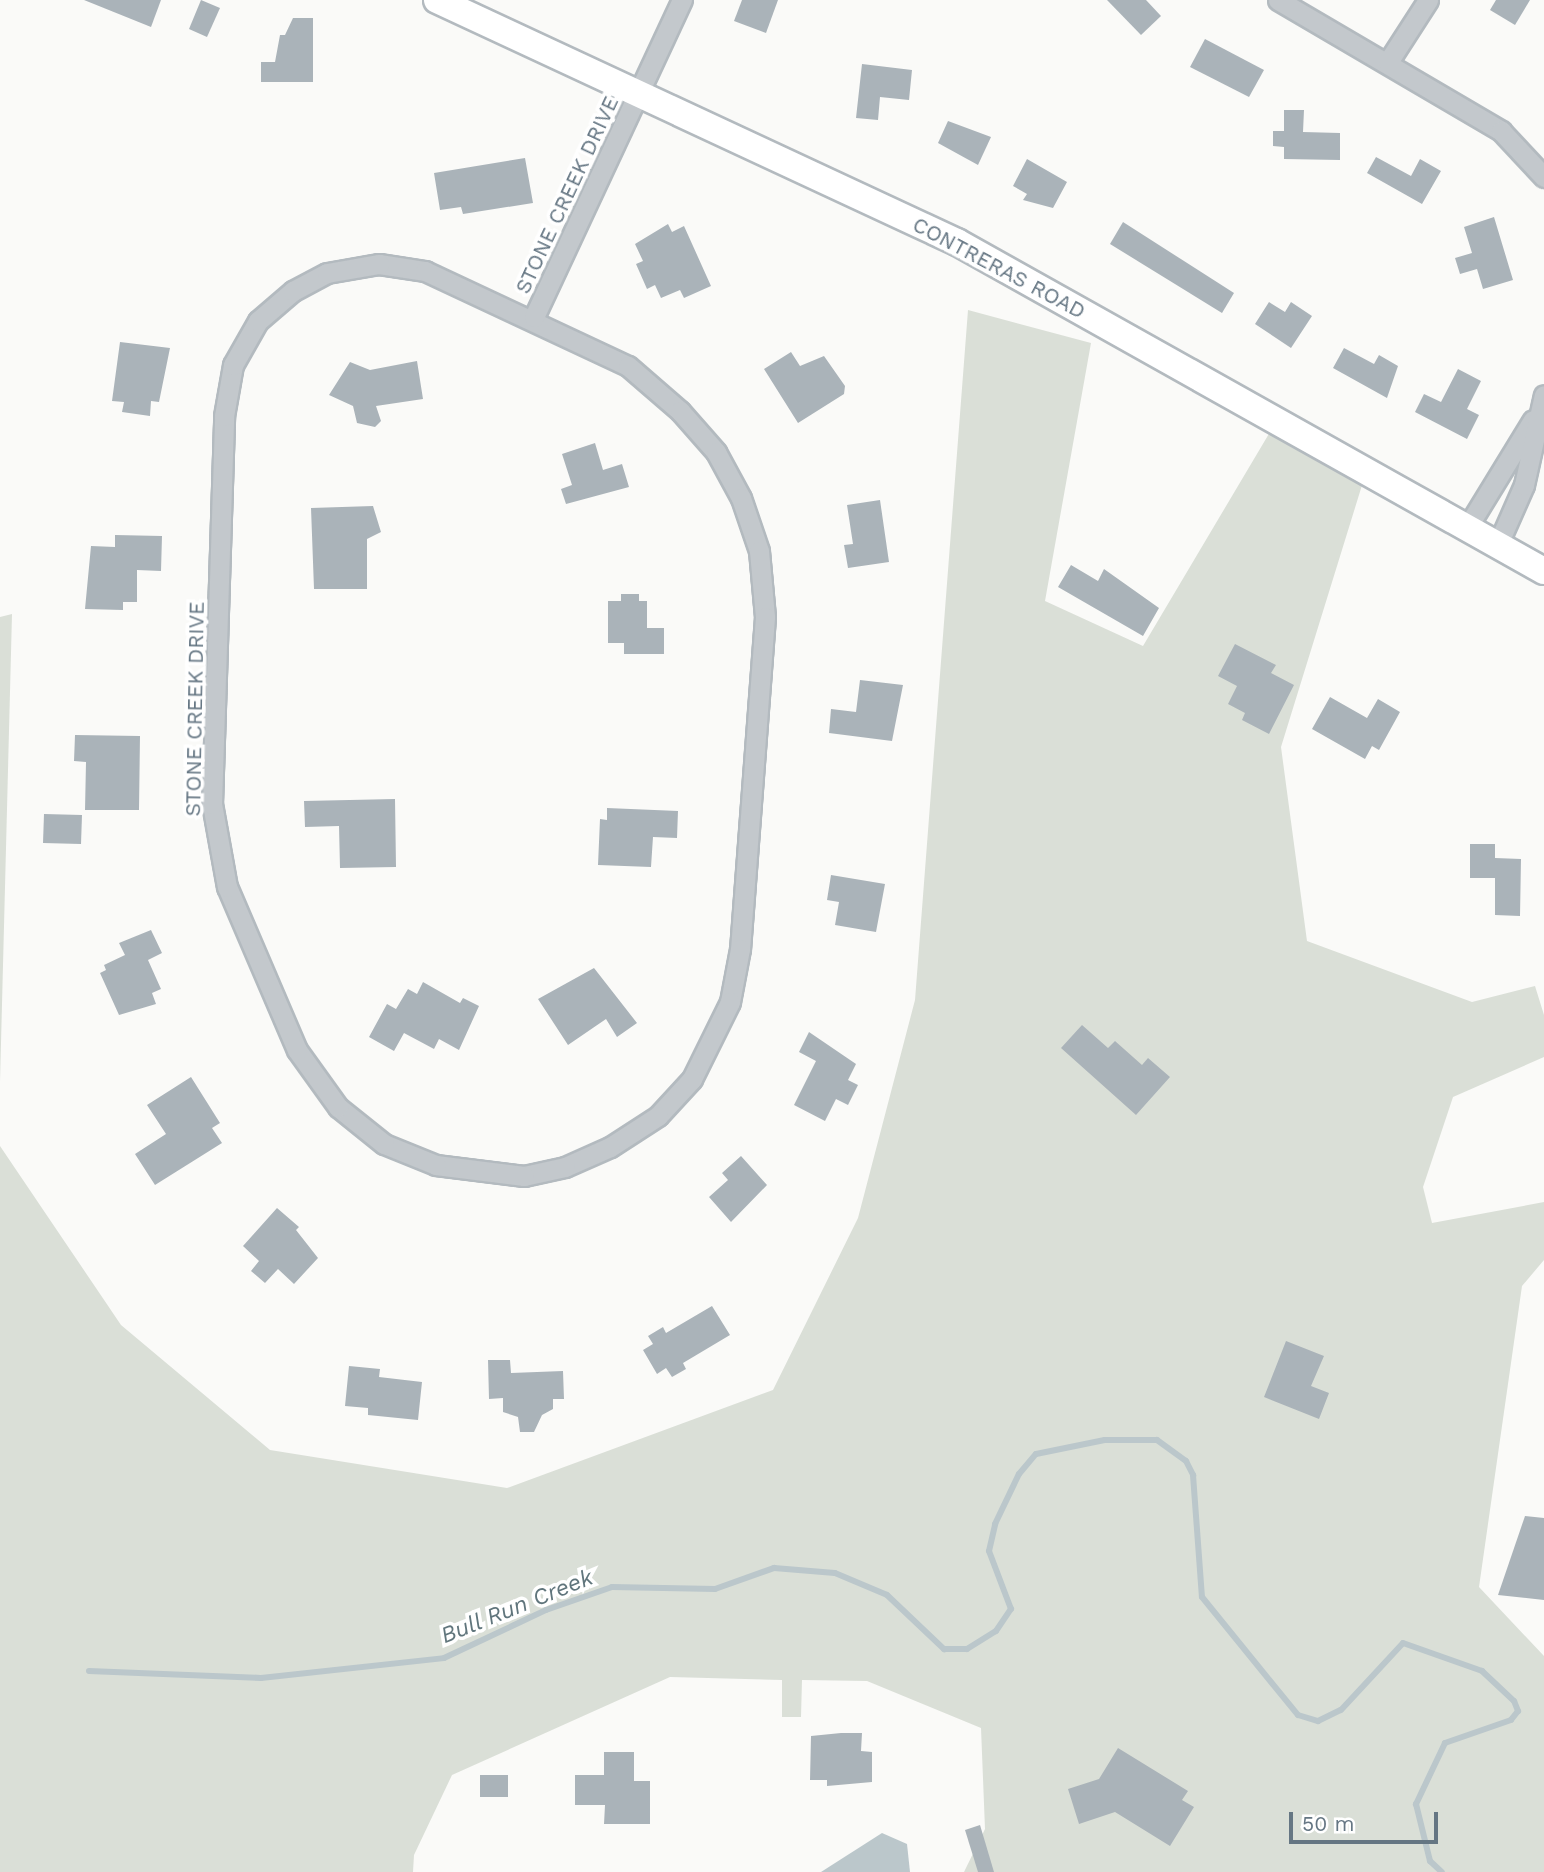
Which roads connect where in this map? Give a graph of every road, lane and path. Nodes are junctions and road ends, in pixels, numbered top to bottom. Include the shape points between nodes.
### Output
1 (437, 0) edge
2 (682, 0) edge
3 (1278, 0) edge
4 (1428, 0) edge
5 (1388, 62) junction
6 (641, 92) junction
7 (1544, 177) edge
8 (534, 317) junction
9 (1544, 395) edge
10 (1537, 414) junction
11 (1468, 526) junction
12 (1498, 544) junction
13 (1544, 571) edge

1 - 6 street, CONTRERAS ROAD
2 - 6 street, STONE CREEK DRIVE
3 - 5 street
4 - 5 street
5 - 7 street via 1501,131
6 - 8 street, STONE CREEK DRIVE
6 - 11 street, CONTRERAS ROAD via 957,242
8 - 8 street, STONE CREEK DRIVE via 425,271 379,264 327,273 293,291 258,321 233,365 224,416 212,804 227,887 297,1050 338,1107 384,1144 436,1165 524,1176 565,1167 610,1147 658,1116 692,1079 714,1044 730,1002 740,949 765,617 759,551 741,498 716,452 680,411 628,366
9 - 10 street
10 - 11 street
10 - 12 street via 1524,485
11 - 12 street, CONTRERAS ROAD
12 - 13 street, CONTRERAS ROAD

